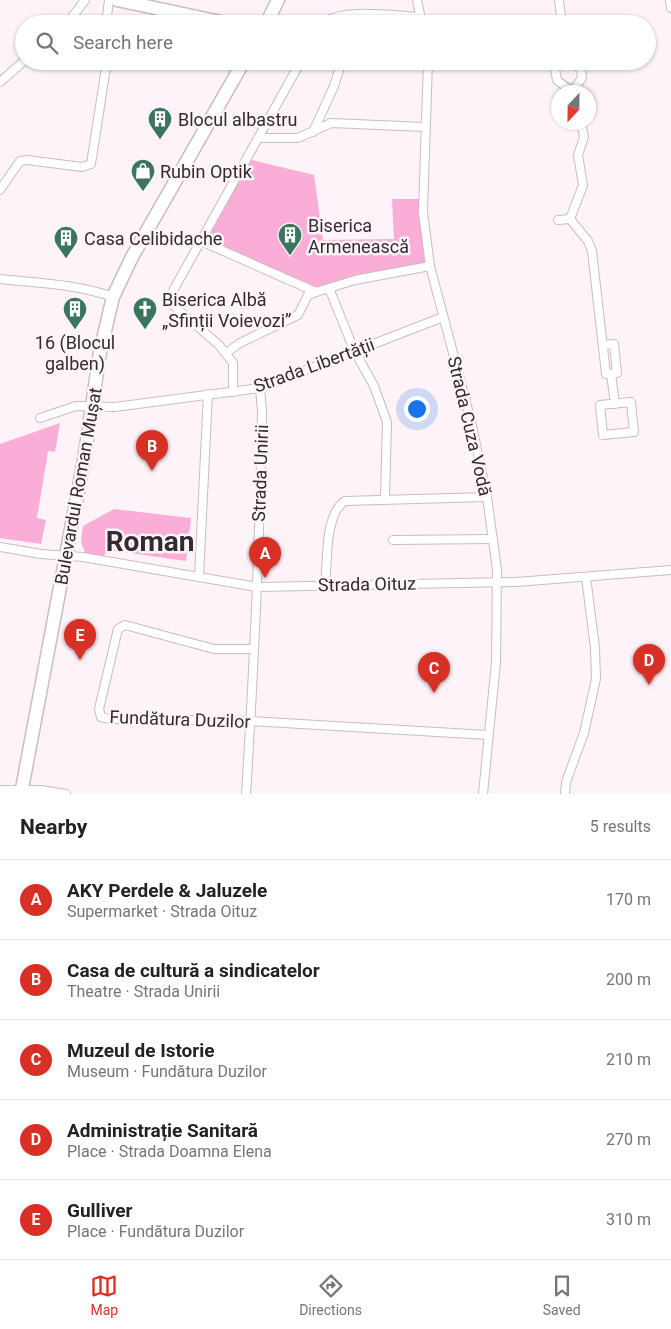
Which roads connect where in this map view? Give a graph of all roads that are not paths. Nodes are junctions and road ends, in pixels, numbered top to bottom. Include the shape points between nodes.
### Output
1 (85, 0) edge
2 (109, 0) edge
3 (117, 0) edge
4 (278, 0) edge
5 (417, 0) edge
6 (559, 0) edge
7 (670, 0) edge
8 (671, 8) edge
9 (346, 14) joint
10 (74, 15) edge
11 (107, 15) edge
12 (188, 15) edge
13 (270, 15) edge
14 (341, 15) edge
15 (357, 15) edge
16 (421, 15) edge
17 (561, 15) edge
18 (15, 69) edge
19 (106, 70) edge
20 (239, 70) edge
21 (296, 70) edge
22 (339, 70) edge
23 (428, 70) edge
24 (555, 70) edge
25 (581, 70) edge
26 (0, 82) edge
27 (563, 85) edge
28 (577, 85) edge
29 (425, 127) junction
30 (582, 130) edge
31 (313, 132) junction
32 (260, 138) junction
33 (0, 190) edge
34 (570, 219) junction
35 (558, 220) dead end
36 (201, 241) junction
37 (430, 266) junction
38 (0, 279) edge
39 (329, 288) junction
40 (316, 292) junction
41 (113, 297) junction
42 (443, 317) junction
43 (354, 350) junction
44 (226, 353) junction
45 (260, 388) junction
46 (233, 392) junction
47 (208, 394) junction
48 (615, 404) junction
49 (93, 407) junction
50 (40, 418) dead end
51 (487, 497) junction
52 (385, 499) junction
53 (493, 539) junction
54 (393, 540) dead end
55 (0, 546) edge
56 (66, 556) junction
57 (671, 570) edge
58 (200, 577) junction
59 (586, 577) junction
60 (497, 582) junction
61 (326, 584) junction
62 (257, 587) junction
63 (252, 649) junction
64 (250, 721) junction
65 (488, 736) junction
66 (0, 790) edge
67 (21, 792) edge
68 (66, 794) edge
69 (246, 794) edge
70 (483, 794) edge
71 (565, 794) edge

1 - 10 street
2 - 11 street
3 - 12 main road
4 - 13 main road
5 - 16 street
6 - 17 street
7 - 8 street
9 - 14 street
9 - 15 street
18 - 26 street
19 - 33 street via 91,164 20,161
20 - 41 main road, Bulevardul Roman Mușat via 132,257
21 - 32 street
22 - 31 street
23 - 29 street, Strada Cuza Vodă
24 - 27 street via 557,80
25 - 28 street via 582,78
29 - 31 street via 331,124
29 - 37 street, Strada Cuza Vodă via 423,212
30 - 34 street via 584,138 578,155 583,185
31 - 32 street via 298,138
32 - 36 street
34 - 35 street
34 - 48 street via 592,251 603,345 614,344 617,373 611,374
36 - 40 street
36 - 44 street via 170,300
37 - 39 street
37 - 42 street, Strada Cuza Vodă
38 - 41 street via 57,284
39 - 40 street
39 - 43 street
40 - 44 street via 308,295 298,315
41 - 49 main road, Bulevardul Roman Mușat via 100,352
42 - 43 street, Strada Libertății
42 - 51 street, Strada Cuza Vodă via 471,421
43 - 45 street, Strada Libertății
43 - 52 street via 374,386 387,422
44 - 46 street via 233,363
45 - 46 street, Strada Libertății
45 - 62 street, Strada Unirii via 262,428
46 - 47 street, Strada Libertății
47 - 49 street, Strada Libertății via 116,408
47 - 58 street
48 - 48 street via 631,402 634,432 602,435 600,405
49 - 50 street, Strada Libertății via 76,406
49 - 56 main road, Bulevardul Roman Mușat
51 - 52 street
51 - 53 street, Strada Cuza Vodă
52 - 61 street via 345,501 337,506 331,520
53 - 54 street
53 - 60 street, Strada Cuza Vodă
55 - 56 street, Strada Oituz
56 - 58 street, Strada Oituz
56 - 67 main road, Bulevardul Roman Mușat
57 - 59 street, Strada Oituz
58 - 62 street, Strada Oituz
59 - 60 street, Strada Oituz
59 - 71 street via 596,679
60 - 61 street, Strada Oituz
60 - 65 street, Strada Cuza Vodă via 496,662
61 - 62 street, Strada Oituz
62 - 63 street, Strada Unirii
63 - 64 street, Strada Unirii
63 - 64 street, Fundătura Duzilor via 214,648 125,626 118,629 99,709 101,717 110,720
64 - 65 street, Fundătura Duzilor
64 - 69 street, Strada Unirii
65 - 70 street, Strada Cuza Vodă
66 - 67 street
67 - 68 street

